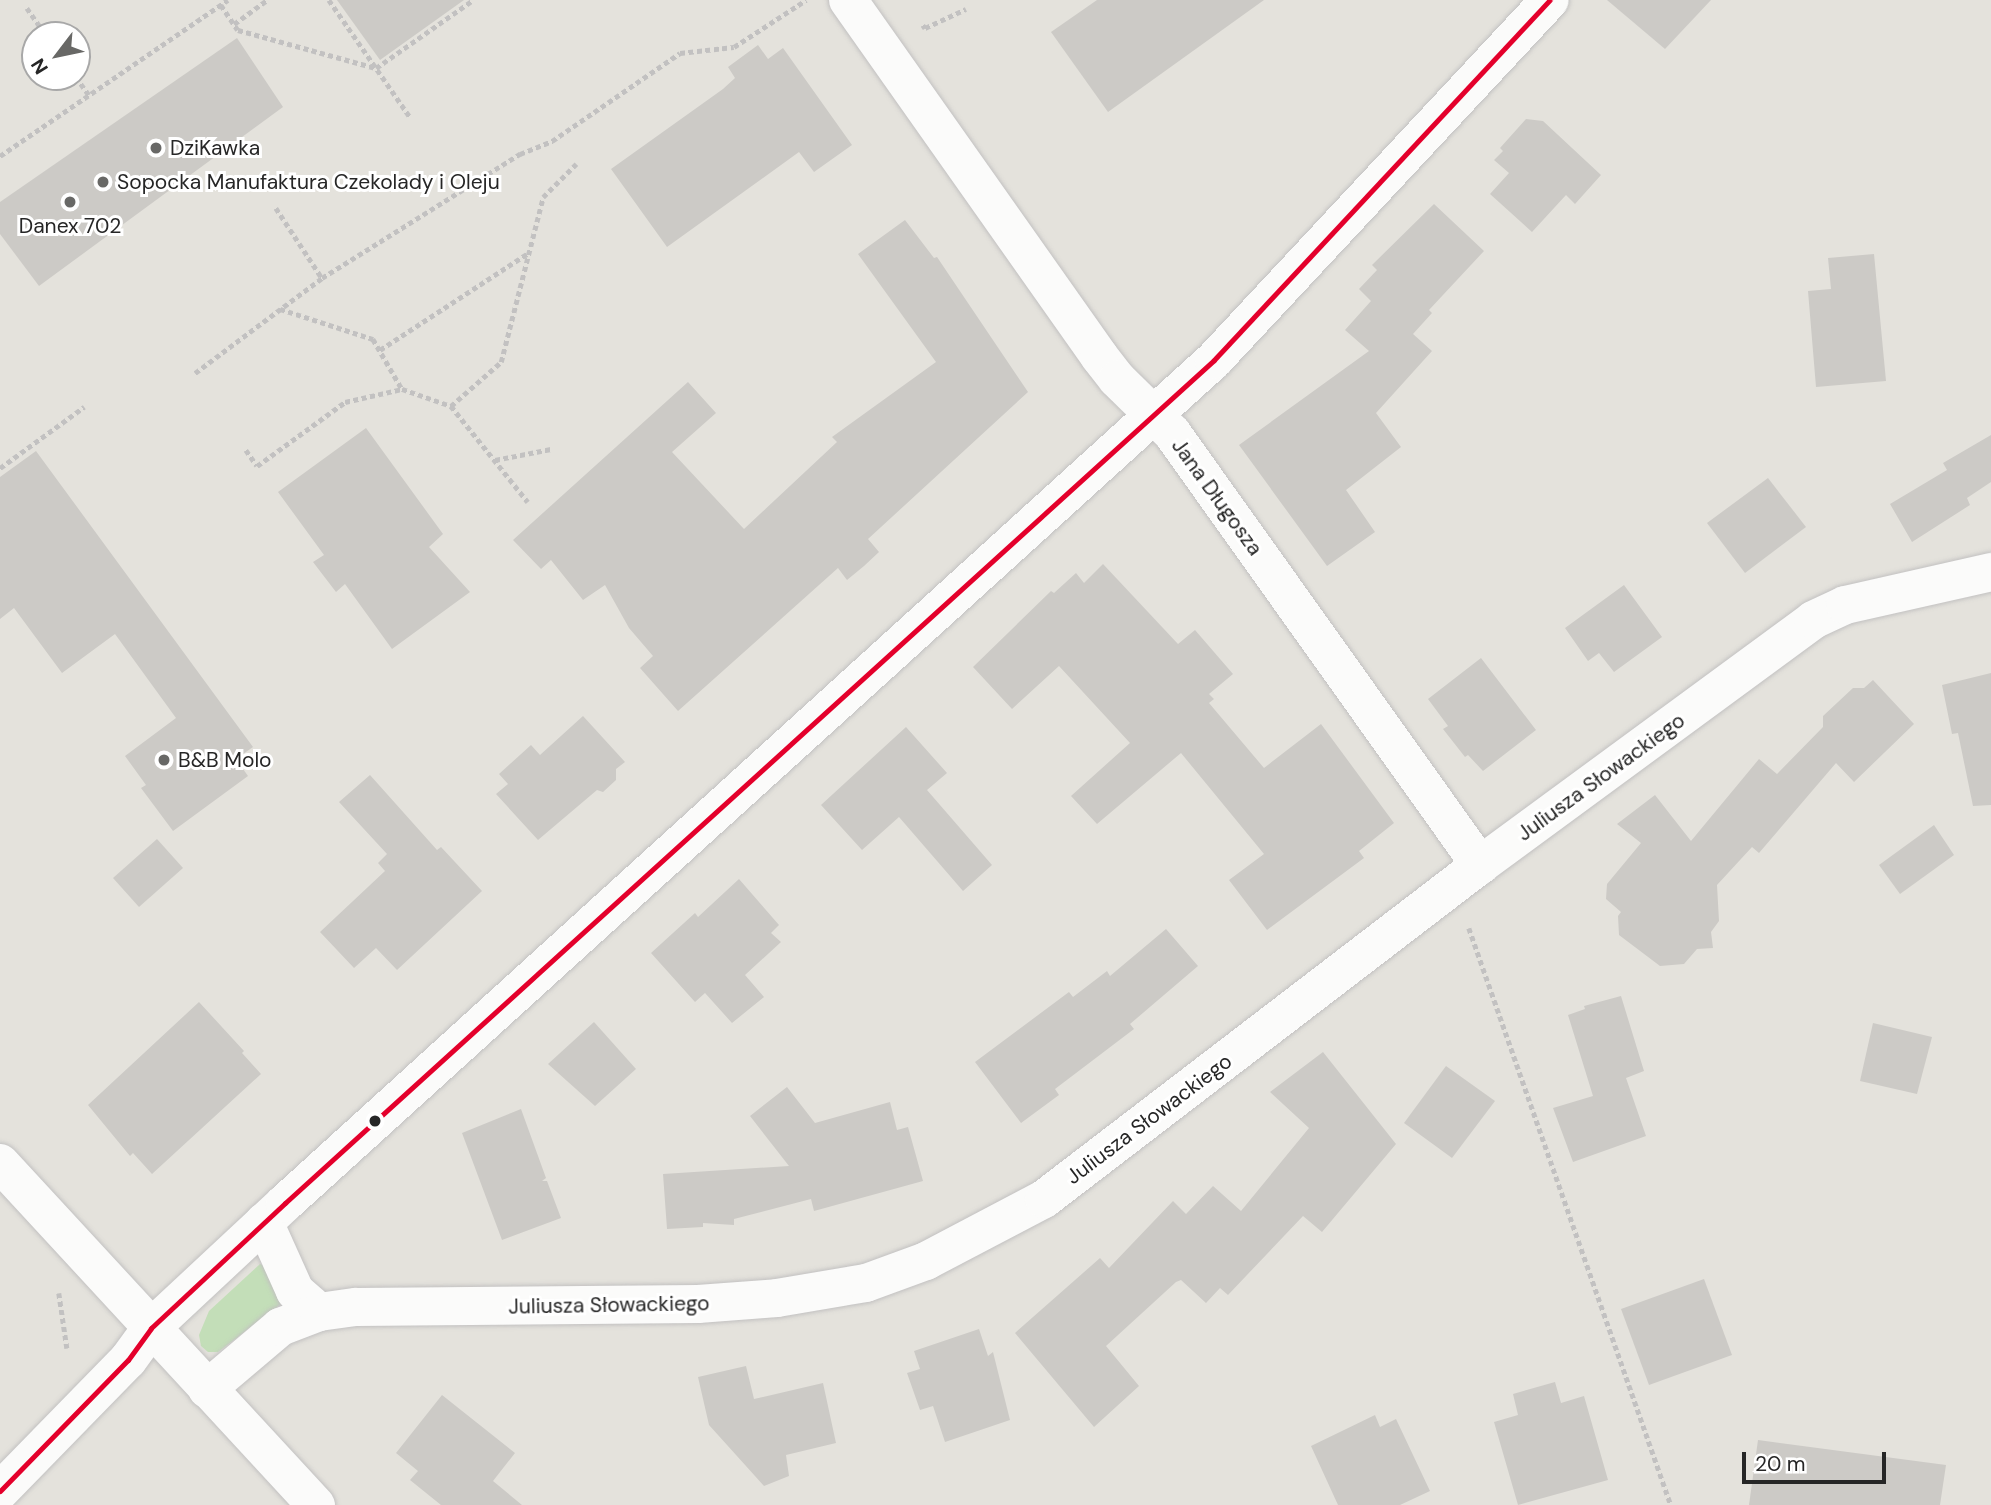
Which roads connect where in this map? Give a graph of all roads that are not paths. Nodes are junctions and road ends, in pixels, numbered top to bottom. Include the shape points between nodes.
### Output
1 (848, 0) edge
2 (1550, 0) edge
3 (1155, 415) junction
4 (1991, 572) edge
5 (1480, 865) junction
6 (0, 1163) edge
7 (264, 1222) junction
8 (318, 1312) junction
9 (151, 1328) junction
10 (207, 1389) junction
11 (0, 1491) edge
12 (316, 1505) edge

1 - 3 street, Jana Długosza via 1099,356
2 - 3 street via 1214,360
3 - 5 street, Jana Długosza
3 - 7 street
4 - 5 street, Juliusza Słowackiego via 1845,605 1813,620
5 - 8 street, Juliusza Słowackiego via 1044,1199 926,1261 866,1283 777,1298 684,1304 356,1307
6 - 9 street
7 - 8 street via 295,1291
7 - 9 street
8 - 10 street, Juliusza Słowackiego via 280,1327
9 - 10 street
9 - 11 street via 128,1360
10 - 12 street

